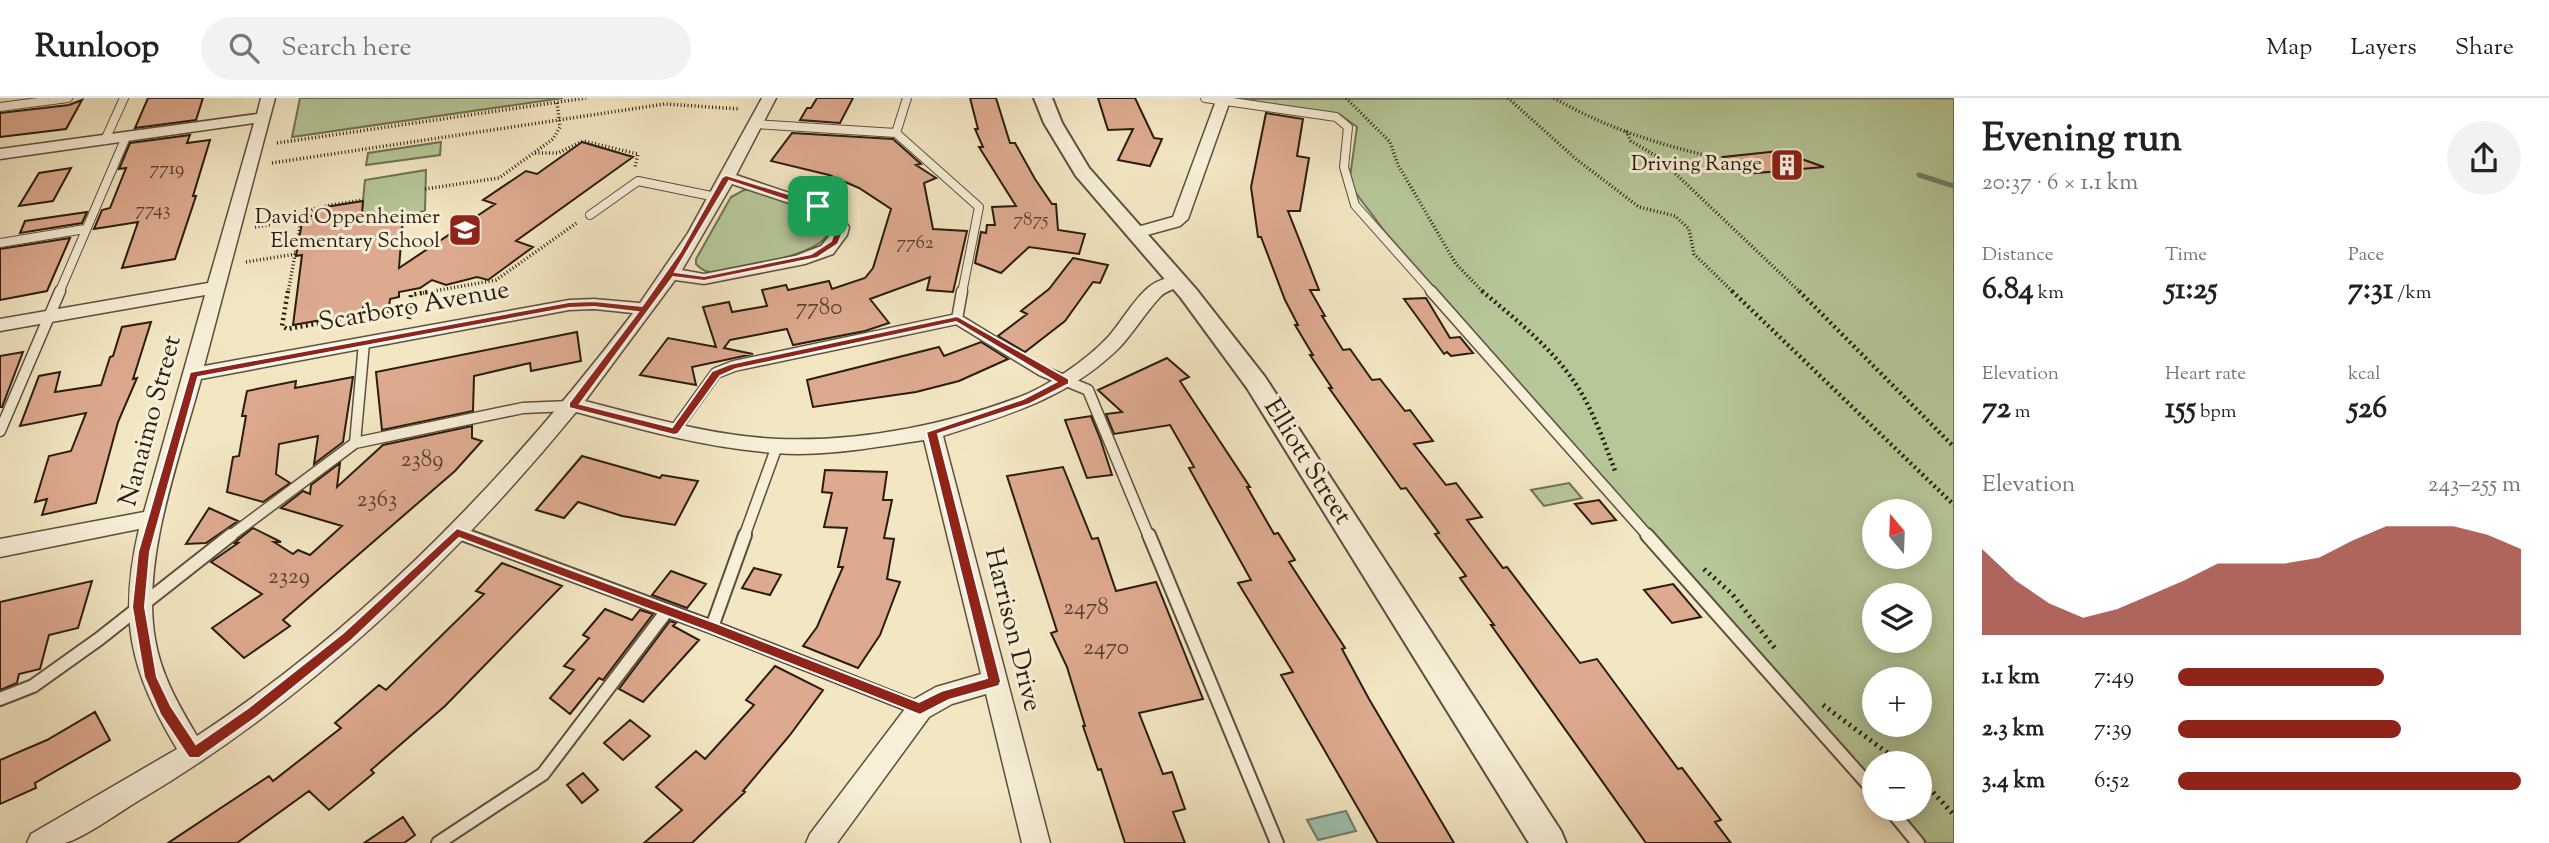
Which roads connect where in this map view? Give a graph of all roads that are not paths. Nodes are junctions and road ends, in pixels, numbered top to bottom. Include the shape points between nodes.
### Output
1 (68, 98) edge
2 (124, 98) edge
3 (268, 98) edge
4 (769, 98) edge
5 (907, 98) edge
6 (1043, 98) edge
7 (1205, 98) edge
8 (1224, 99) edge
9 (0, 107) edge
10 (263, 117) junction
11 (756, 124) junction
12 (896, 133) junction
13 (126, 137) junction
14 (105, 140) junction
15 (0, 154) edge
16 (726, 177) junction
17 (716, 197) junction
18 (590, 215) road end
19 (85, 229) junction
20 (1136, 233) junction
21 (0, 243) edge
22 (670, 274) junction
23 (1178, 281) junction
24 (218, 287) junction
25 (645, 309) junction
26 (49, 317) junction
27 (957, 319) junction
28 (0, 326) edge
29 (364, 343) junction
30 (194, 374) junction
31 (1065, 382) junction
32 (573, 405) junction
33 (1, 428) edge
34 (674, 432) junction
35 (932, 432) junction
36 (355, 443) junction
37 (777, 446) junction
38 (153, 518) junction
39 (457, 532) junction
40 (0, 548) edge
41 (138, 607) junction
42 (666, 611) junction
43 (712, 627) junction
44 (995, 681) junction
45 (0, 699) edge
46 (920, 709) junction
47 (194, 754) junction
48 (1862, 777) edge
49 (1900, 821) edge
50 (41, 843) edge
51 (438, 843) edge
52 (820, 843) edge
53 (1036, 843) edge
54 (1277, 843) edge
55 (1549, 843) edge
56 (1918, 843) edge

1 - 9 lane
2 - 14 lane
3 - 10 street, Nanaimo Street
4 - 11 street
5 - 12 lane
6 - 20 street, Elliott Street via 1068,150
7 - 8 lane
8 - 20 street via 1180,219
8 - 48 lane via 1336,117 1349,127 1343,166 1355,205
10 - 13 street
10 - 24 street, Nanaimo Street
11 - 12 lane
11 - 16 street
12 - 27 lane via 979,208
13 - 14 street
13 - 19 lane
14 - 15 street
16 - 17 street
16 - 22 street via 831,212 841,227 839,235 827,250 799,261 704,279
17 - 18 lane via 638,181
17 - 22 street
19 - 21 lane
19 - 26 lane
20 - 23 street, Elliott Street
22 - 25 street
23 - 31 street via 1156,290 1113,343
23 - 55 street, Elliott Street via 1256,383
24 - 26 street
24 - 30 street, Nanaimo Street
25 - 29 street, Scarboro Avenue via 569,305
25 - 32 street
26 - 28 street
26 - 33 lane
27 - 31 lane
27 - 34 lane via 716,373
29 - 30 street, Scarboro Avenue
29 - 36 lane
30 - 38 street, Nanaimo Street
31 - 35 street via 1027,401
31 - 54 lane via 1088,390
32 - 34 street
32 - 36 lane via 523,408
32 - 39 street
34 - 37 street
35 - 37 street via 838,445
35 - 44 street, Harrison Drive
36 - 41 lane
37 - 43 lane
38 - 40 street
38 - 41 street, Nanaimo Street via 140,573
39 - 42 lane
39 - 47 street via 347,636 253,713
41 - 45 lane via 33,686
41 - 47 street, Nanaimo Street via 151,677 165,710
42 - 43 lane
42 - 51 lane via 543,774
43 - 46 lane
44 - 46 street via 945,695
44 - 53 street, Harrison Drive
46 - 52 street
47 - 50 street
49 - 56 lane

